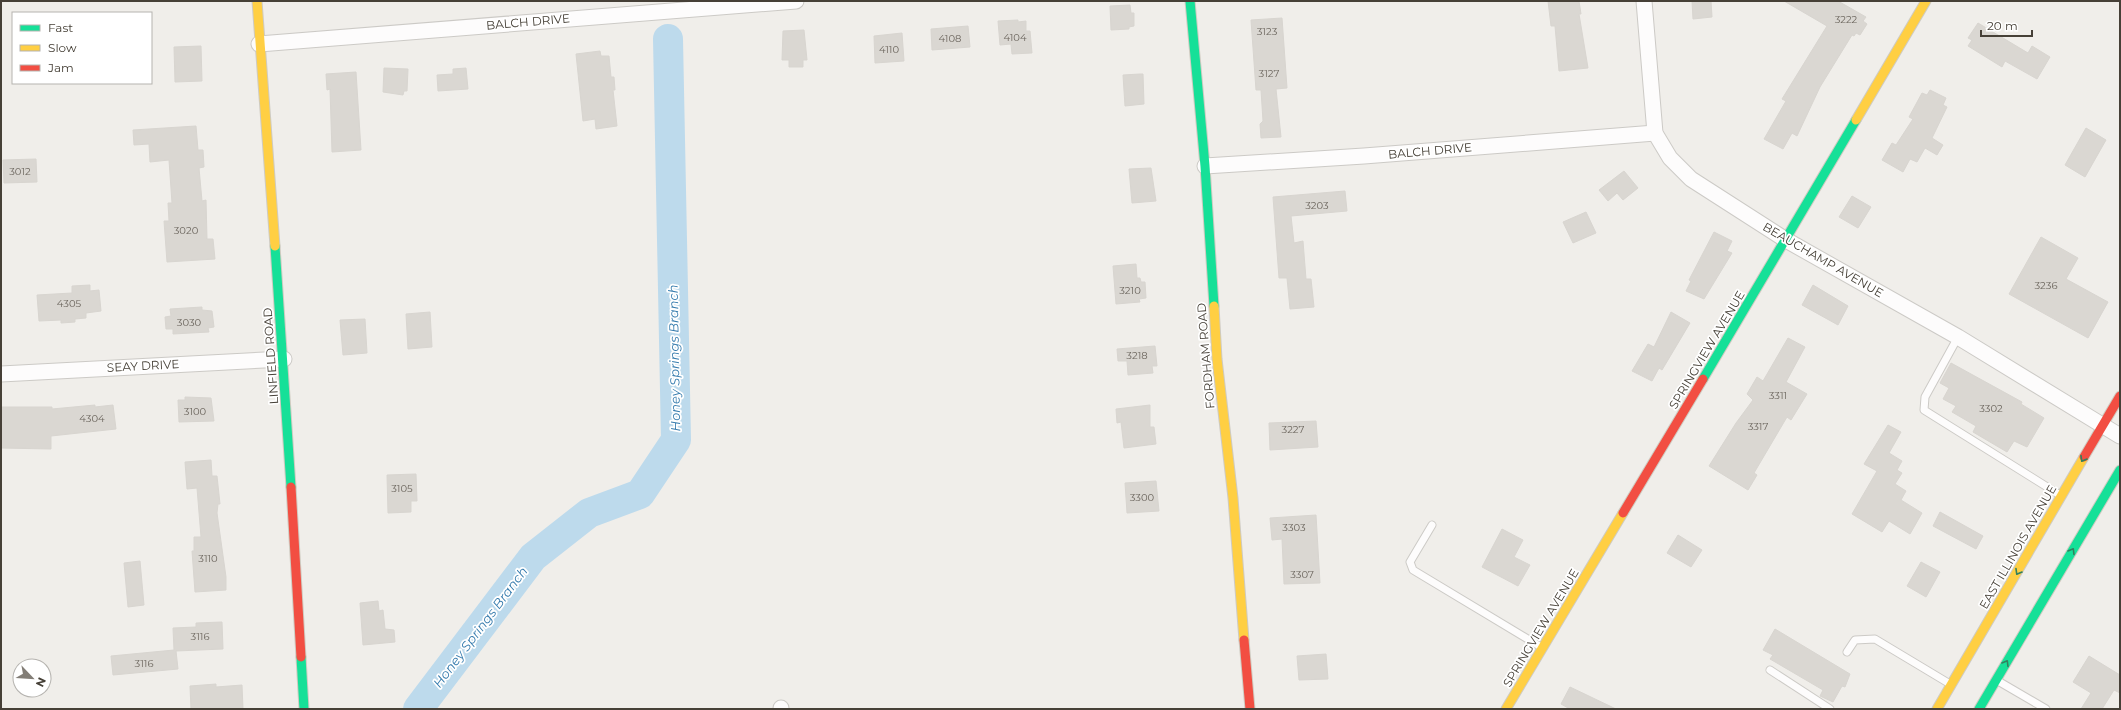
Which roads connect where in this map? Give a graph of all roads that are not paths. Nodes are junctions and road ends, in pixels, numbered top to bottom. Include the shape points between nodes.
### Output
1 (256, 1) edge
2 (796, 1) edge
3 (1190, 1) edge
4 (1644, 1) edge
5 (1926, 1) edge
6 (724, 3) edge
7 (259, 44) junction
8 (1655, 133) junction
9 (1205, 166) junction
10 (1786, 240) junction
11 (1958, 336) junction
12 (284, 359) junction
13 (1, 374) edge
14 (2120, 396) edge
15 (2103, 426) junction
16 (2120, 436) edge
17 (2120, 470) edge
18 (2062, 496) junction
19 (1432, 526) dead end
20 (1543, 648) junction
21 (1847, 652) dead end
22 (1770, 670) dead end
23 (1996, 680) junction
24 (1951, 685) junction
25 (304, 709) edge
26 (1249, 709) edge
27 (1506, 709) edge
28 (1830, 709) edge
29 (1937, 709) edge
30 (1978, 709) edge
31 (2046, 709) edge

1 - 7 street, LINFIELD ROAD
2 - 6 street, BALCH DRIVE
3 - 9 street, FORDHAM ROAD
4 - 8 street, BEAUCHAMP AVENUE
5 - 10 street, SPRINGVIEW AVENUE
6 - 7 street, BALCH DRIVE
7 - 12 street, LINFIELD ROAD
8 - 9 street, BALCH DRIVE
8 - 10 street, BEAUCHAMP AVENUE via 1670,158 1691,179
9 - 26 street, FORDHAM ROAD via 1217,359 1232,498
10 - 11 street, BEAUCHAMP AVENUE
10 - 20 street, SPRINGVIEW AVENUE
11 - 15 street, BEAUCHAMP AVENUE
11 - 18 lane via 1925,397 1924,410
12 - 13 street, SEAY DRIVE
12 - 25 street, LINFIELD ROAD
14 - 15 street, EAST ILLINOIS AVENUE
15 - 16 street, BEAUCHAMP AVENUE
15 -> 18 street, EAST ILLINOIS AVENUE
23 -> 17 street
18 -> 24 street, EAST ILLINOIS AVENUE
19 - 20 lane via 1410,562 1413,570
20 - 27 street, SPRINGVIEW AVENUE
21 - 24 lane via 1856,640 1875,639
22 - 28 lane
23 - 30 street
23 - 31 lane
24 - 29 street, EAST ILLINOIS AVENUE

